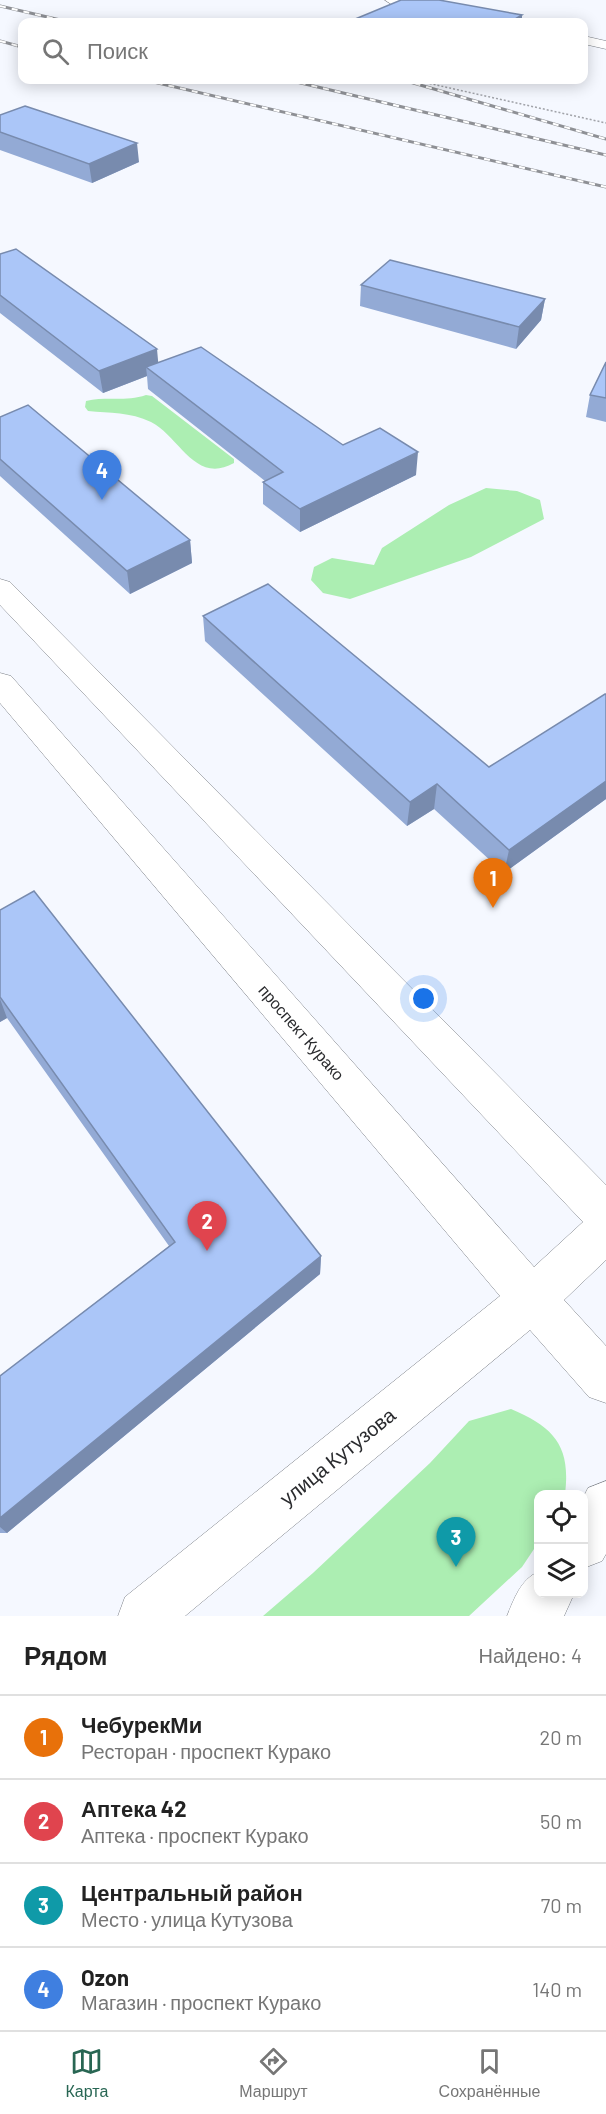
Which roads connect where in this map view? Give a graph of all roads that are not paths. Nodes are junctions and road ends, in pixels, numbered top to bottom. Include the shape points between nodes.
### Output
1 (391, 0) edge
2 (478, 18) edge
3 (588, 41) edge
4 (606, 45) edge
5 (0, 588) edge
6 (0, 683) edge
7 (606, 1215) edge
8 (606, 1230) edge
9 (532, 1299) junction
10 (606, 1380) edge
11 (606, 1506) edge
12 (588, 1536) edge
13 (545, 1598) edge
14 (144, 1616) edge
15 (532, 1616) edge

1 - 2 street
3 - 4 street
5 - 7 main road
6 - 9 main road, проспект Курако
8 - 9 main road, улица Кутузова
9 - 10 main road, проспект Курако
9 - 14 main road, улица Кутузова
11 - 12 main road
13 - 15 main road

